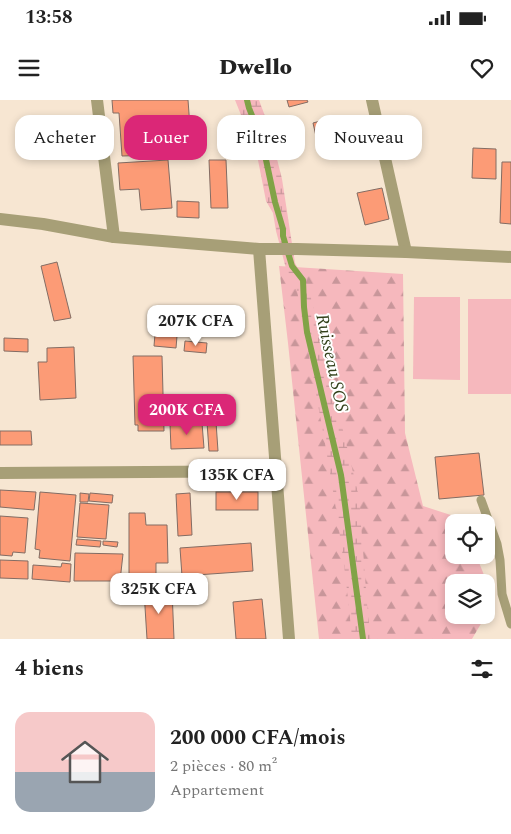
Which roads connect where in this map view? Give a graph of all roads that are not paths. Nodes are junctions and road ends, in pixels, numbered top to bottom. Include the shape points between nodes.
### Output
1 (97, 100) edge
2 (372, 100) edge
3 (0, 219) edge
4 (114, 237) junction
5 (259, 250) junction
6 (406, 252) junction
7 (511, 257) edge
8 (276, 471) junction
9 (0, 474) edge
10 (481, 500) dead end
11 (511, 624) edge
12 (289, 639) edge

1 - 4 street
2 - 6 street
3 - 4 street
4 - 5 street
5 - 6 street
5 - 8 street
6 - 7 street
8 - 9 street
8 - 12 street
10 - 11 lane via 497,544 502,594

